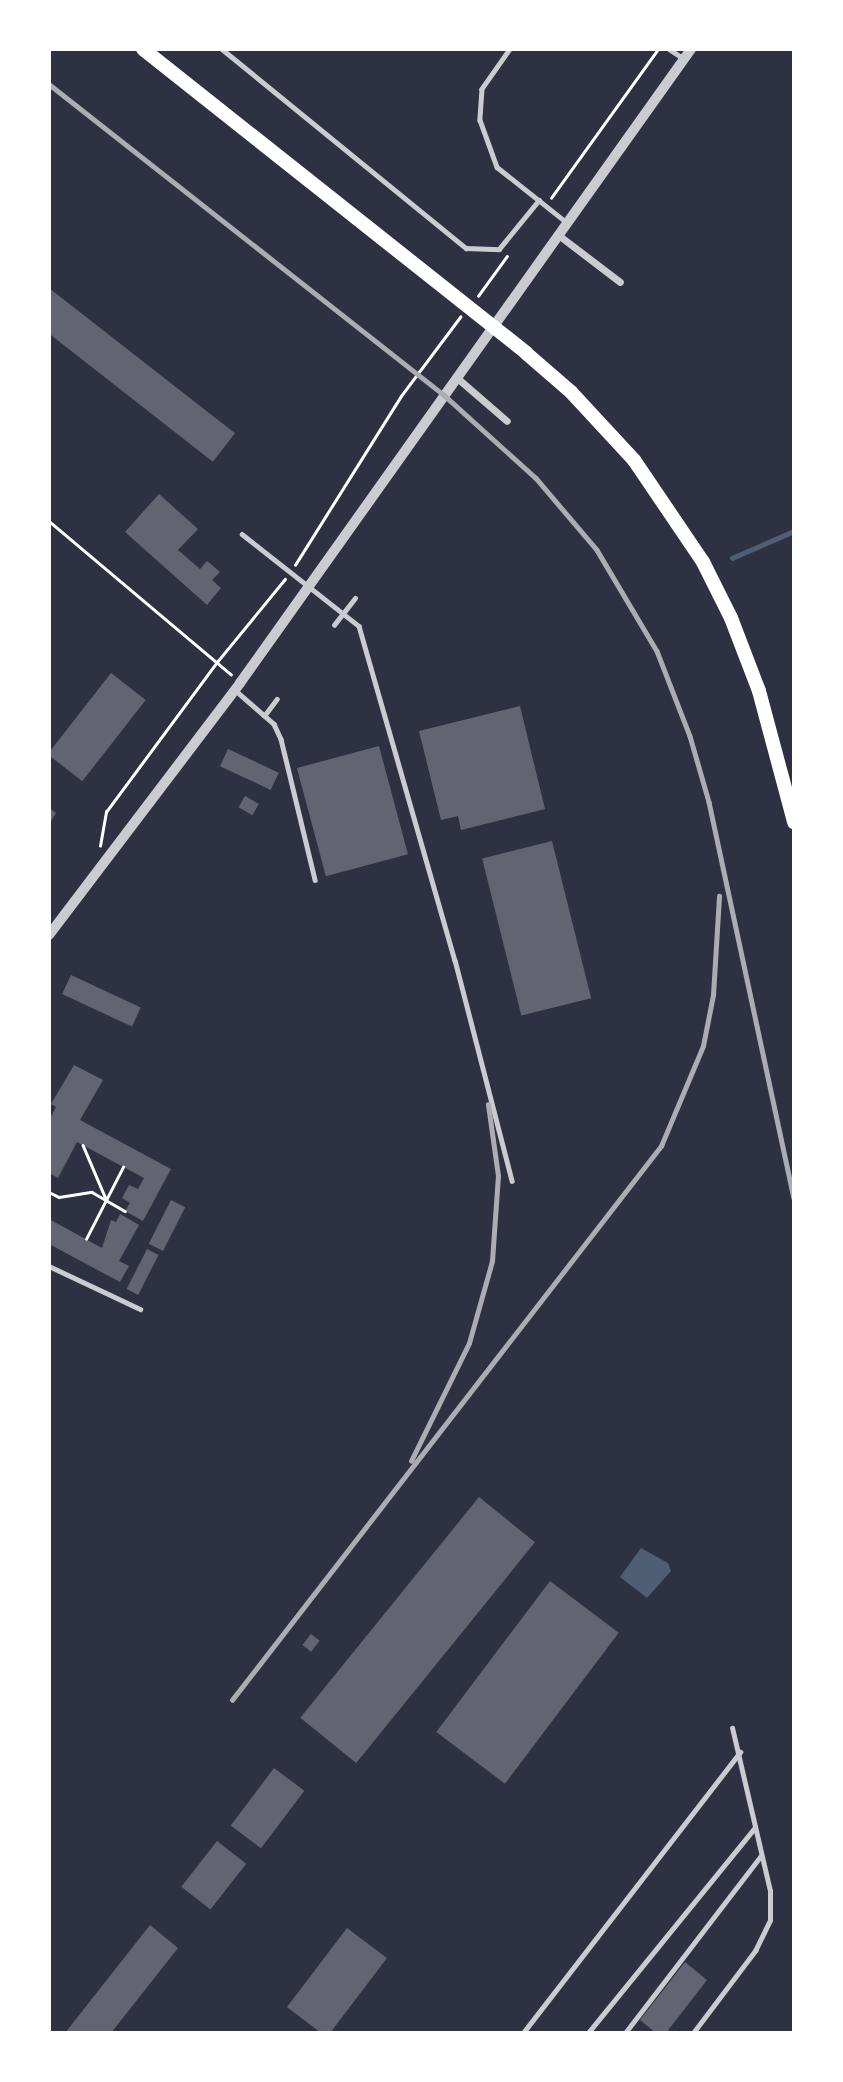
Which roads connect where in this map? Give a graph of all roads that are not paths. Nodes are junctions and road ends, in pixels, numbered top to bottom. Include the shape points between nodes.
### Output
1 (143, 49) edge
2 (222, 49) edge
3 (510, 49) edge
4 (669, 49) edge
5 (691, 49) edge
6 (683, 59) junction
7 (538, 200) junction
8 (565, 221) junction
9 (556, 234) junction
10 (620, 282) dead end
11 (491, 326) junction
12 (456, 377) junction
13 (507, 421) dead end
14 (243, 534) dead end
15 (308, 584) junction
16 (355, 598) dead end
17 (343, 613) junction
18 (334, 625) dead end
19 (237, 686) junction
20 (277, 699) dead end
21 (264, 716) junction
22 (794, 822) edge
23 (315, 880) dead end
24 (49, 935) edge
25 (512, 1181) dead end
26 (49, 1266) edge
27 (140, 1309) dead end
28 (732, 1728) dead end
29 (740, 1752) junction
30 (755, 1828) junction
31 (762, 1856) junction
32 (523, 2033) edge
33 (588, 2033) edge
34 (625, 2033) edge
35 (693, 2033) edge

1 - 11 main road
2 - 7 lane via 466,248 499,250
3 - 7 lane via 482,89 480,120 497,167
4 - 6 lane
5 - 6 street
6 - 8 street
7 - 8 lane
8 - 9 street
9 - 10 street
9 - 11 street
11 - 12 street
11 - 22 main road via 606,428 659,492 698,552 747,658
12 - 13 street
12 - 15 street
14 - 15 lane
15 - 17 lane
15 - 19 street
16 - 17 lane
17 - 18 lane
17 - 25 lane via 359,626 455,960
19 - 21 lane
19 - 24 street
20 - 21 lane
21 - 23 lane via 281,738
26 - 27 lane
28 - 29 lane
29 - 30 lane
29 - 32 lane
30 - 31 lane
30 - 33 lane
31 - 34 lane
31 - 35 lane via 771,1907 764,1935

